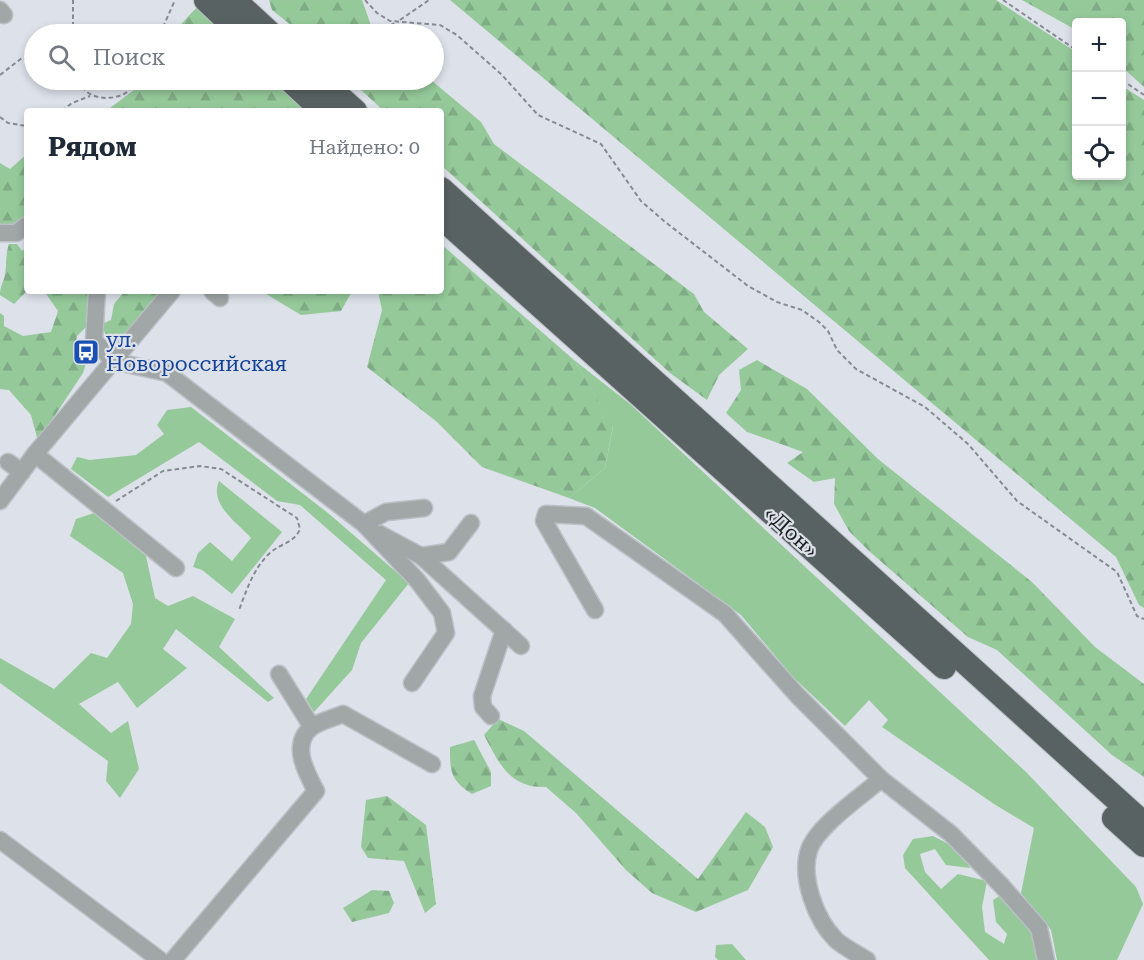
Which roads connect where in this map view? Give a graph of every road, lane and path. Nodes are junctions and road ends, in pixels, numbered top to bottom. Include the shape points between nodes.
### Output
1 (73, 0) edge
2 (175, 0) edge
3 (206, 0) edge
4 (234, 0) edge
5 (364, 0) edge
6 (429, 0) edge
7 (1003, 0) edge
8 (397, 21) junction
9 (73, 24) edge
10 (164, 24) edge
11 (231, 24) edge
12 (260, 24) edge
13 (393, 24) edge
14 (430, 24) edge
15 (444, 27) edge
16 (1072, 47) edge
17 (24, 58) edge
18 (0, 75) edge
19 (1126, 83) edge
20 (83, 90) edge
21 (128, 90) edge
22 (301, 90) edge
23 (331, 90) edge
24 (1144, 95) edge
25 (90, 96) junction
26 (66, 108) edge
27 (320, 108) edge
28 (352, 108) edge
29 (0, 117) edge
30 (24, 126) edge
31 (444, 192) edge
32 (444, 220) edge
33 (24, 227) edge
34 (0, 233) edge
35 (97, 294) edge
36 (169, 294) edge
37 (113, 361) junction
38 (35, 454) junction
39 (0, 501) edge
40 (103, 508) junction
41 (424, 508) dead end
42 (471, 523) dead end
43 (364, 525) junction
44 (420, 556) junction
45 (176, 568) dead end
46 (240, 610) dead end
47 (595, 610) dead end
48 (1144, 619) edge
49 (504, 630) junction
50 (521, 646) dead end
51 (279, 674) dead end
52 (412, 683) dead end
53 (491, 716) dead end
54 (312, 727) junction
55 (432, 764) dead end
56 (881, 779) junction
57 (1144, 824) edge
58 (0, 840) edge
59 (1144, 845) edge
60 (160, 960) edge
61 (173, 960) edge
62 (867, 960) edge
63 (1046, 960) edge

1 - 9 path
2 - 10 path
3 - 11 highway
4 - 12 highway
5 - 8 path via 377,13
6 - 8 path
7 - 16 path
8 - 13 path
8 - 14 path
15 - 48 path via 502,75 538,115 601,144 640,201 664,221 748,286 802,310 819,322 837,350 856,369 925,407 968,444 1017,501 1117,572 1137,616
17 - 18 path
19 - 24 path
20 - 25 path
21 - 25 path via 106,98
22 - 27 highway
23 - 28 highway
25 - 26 path
29 - 30 path
31 - 57 highway, «Дон»
32 - 59 highway, «Дон»
33 - 34 street via 16,234
35 - 37 street via 94,340
36 - 37 street
37 - 38 street
37 - 43 street via 167,373
38 - 39 street via 15,467
38 - 40 street
40 - 45 street
40 - 46 path via 163,471 200,466 221,469 297,518 300,529 296,538 272,552 250,579
41 - 43 street via 386,512
42 - 44 street via 449,552
43 - 44 street
43 - 52 street via 417,580 442,613 446,633
44 - 49 street
47 - 56 street via 544,521 546,513 586,516 725,614 797,695
49 - 50 street
49 - 53 street via 482,696 483,707
51 - 54 street
54 - 55 street via 343,714
54 - 61 street via 301,742 303,766 316,791
56 - 62 street via 821,831 809,850 807,874 815,909 836,940
56 - 63 street via 951,834 1001,885 1039,928
58 - 60 street

